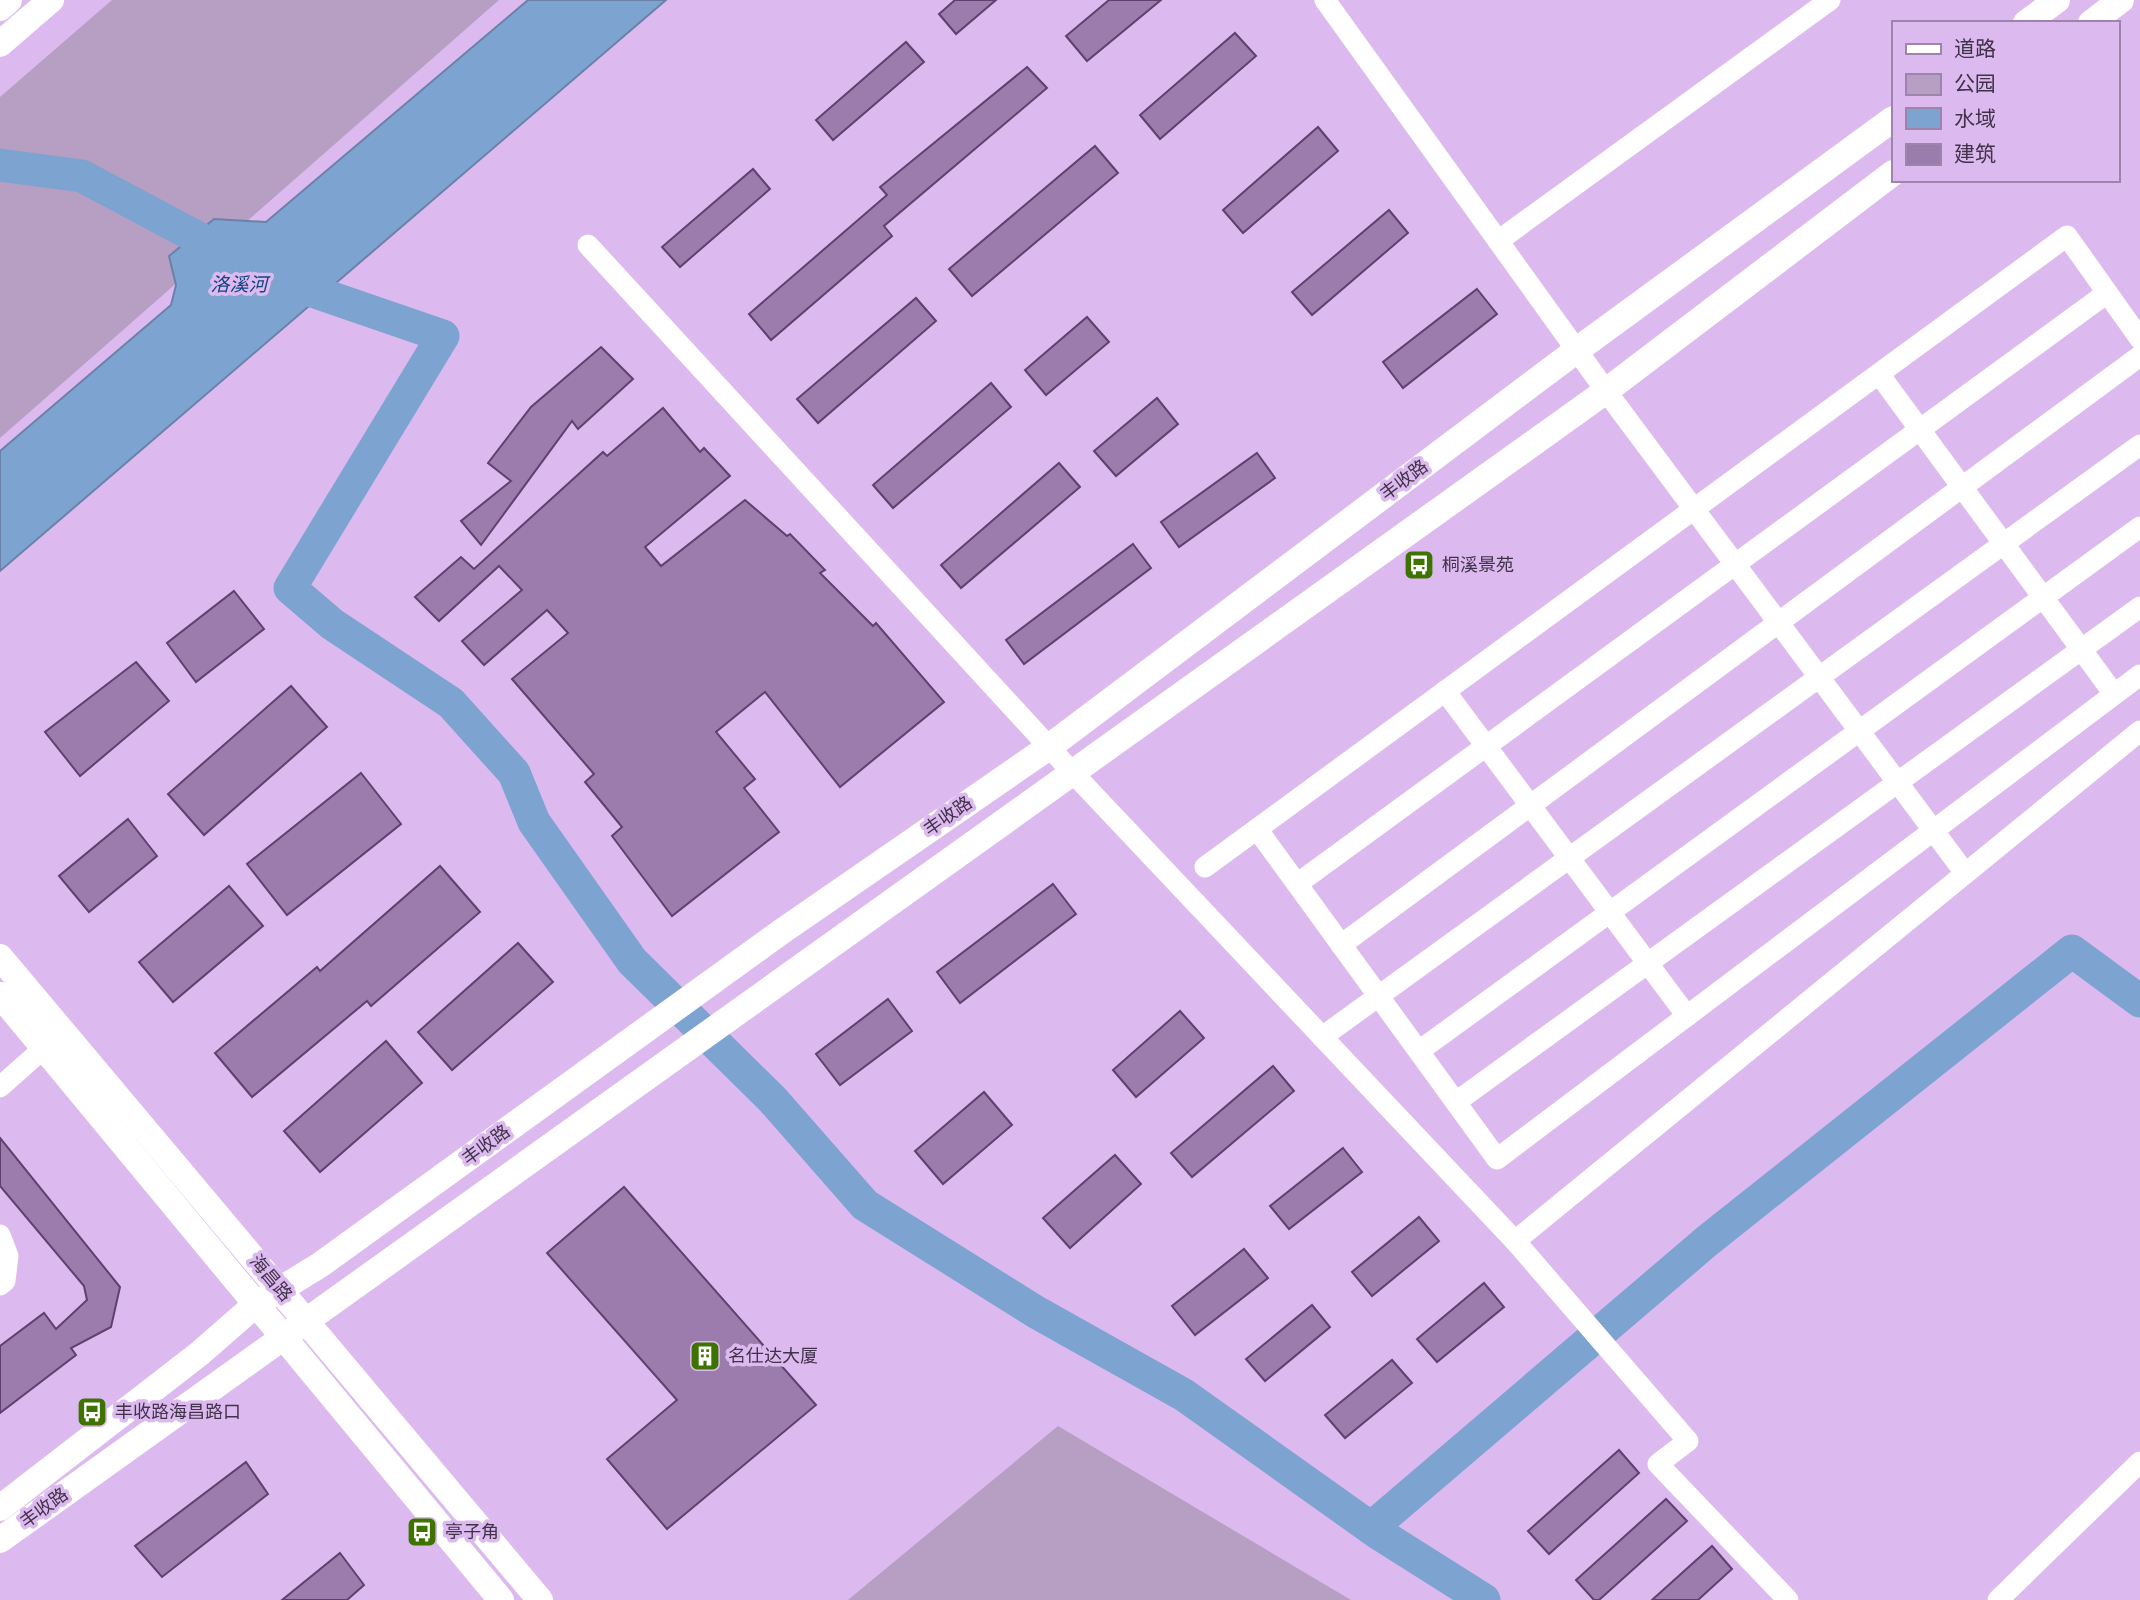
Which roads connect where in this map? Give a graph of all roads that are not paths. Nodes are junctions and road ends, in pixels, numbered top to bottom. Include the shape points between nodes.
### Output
1 (9, 0) edge
2 (51, 0) edge
3 (1325, 0) edge
4 (1830, 0) edge
5 (2057, 0) edge
6 (2122, 0) edge
7 (0, 8) edge
8 (2029, 21) edge
9 (2094, 21) edge
10 (0, 44) edge
11 (1892, 120) edge
12 (1892, 174) edge
13 (1498, 240) junction
14 (588, 245) dead end
15 (2107, 293) junction
16 (2140, 339) edge
17 (1577, 350) junction
18 (2140, 356) edge
19 (1879, 374) junction
20 (1606, 391) junction
21 (1920, 430) junction
22 (2140, 445) edge
23 (1962, 487) junction
24 (1694, 509) junction
25 (2140, 527) edge
26 (2004, 544) junction
27 (1735, 564) junction
28 (2043, 597) junction
29 (2140, 607) edge
30 (1779, 622) junction
31 (2081, 650) junction
32 (2140, 675) edge
33 (1819, 677) junction
34 (1445, 691) junction
35 (2114, 694) junction
36 (1859, 731) junction
37 (2140, 731) edge
38 (1486, 746) junction
39 (1049, 747) junction
40 (1073, 772) junction
41 (1898, 783) junction
42 (1530, 806) junction
43 (1257, 829) junction
44 (1933, 831) junction
45 (1570, 859) junction
46 (1205, 867) dead end
47 (1965, 873) junction
48 (1297, 884) junction
49 (1610, 912) junction
50 (1341, 945) junction
51 (0, 957) edge
52 (1648, 963) junction
53 (0, 995) edge
54 (1379, 997) junction
55 (1687, 1016) junction
56 (1322, 1037) junction
57 (44, 1048) junction
58 (1419, 1051) junction
59 (0, 1087) edge
60 (1456, 1102) junction
61 (0, 1235) edge
62 (1515, 1241) junction
63 (0, 1284) edge
64 (279, 1288) junction
65 (255, 1305) junction
66 (306, 1320) junction
67 (282, 1337) junction
68 (2140, 1462) edge
69 (0, 1508) edge
70 (0, 1540) edge
71 (501, 1600) edge
72 (540, 1600) edge
73 (1788, 1600) edge
74 (1998, 1600) edge

1 - 7 main road
2 - 10 main road
3 - 13 street
4 - 13 street
5 - 8 main road
6 - 9 main road
11 - 17 main road, 丰收路
12 - 20 main road, 丰收路
13 - 17 street
14 - 39 street
15 - 16 street
15 - 19 street via 2067,236
15 - 21 street
17 - 20 street
17 - 39 main road, 丰收路
18 - 23 street
19 - 21 street
19 - 24 street
20 - 24 street
20 - 40 main road, 丰收路
21 - 23 street
21 - 27 street
22 - 26 street
23 - 26 street
23 - 30 street
24 - 27 street
24 - 34 street
25 - 28 street
26 - 28 street
26 - 33 street
27 - 30 street
27 - 38 street
28 - 31 street
28 - 36 street
29 - 31 street
30 - 33 street
30 - 42 street
31 - 35 street
31 - 41 street
32 - 35 street
33 - 36 street
33 - 45 street
34 - 38 street
34 - 43 street
35 - 44 street
36 - 41 street
36 - 49 street
37 - 47 street
38 - 42 street
38 - 48 street
39 - 40 street
39 - 64 main road, 丰收路 via 781,932 320,1265
40 - 56 street
40 - 66 main road, 丰收路
41 - 44 street
41 - 52 street
42 - 45 street
42 - 50 street
43 - 46 street
43 - 48 street
44 - 47 street
44 - 55 street
45 - 49 street
45 - 54 street
47 - 62 street
48 - 50 street
49 - 52 street
49 - 58 street
50 - 54 street
51 - 64 main road, 海昌路
52 - 55 street
52 - 60 street
53 - 57 main road, 海昌路
54 - 56 street
54 - 58 street
55 - 60 street via 1497,1159
56 - 62 street
57 - 59 street
57 - 65 main road, 海昌路
58 - 60 street
61 - 63 street via 8,1256 5,1281
62 - 73 street via 1689,1441 1658,1464
64 - 65 main road, 丰收路
64 - 66 main road, 海昌路
65 - 67 main road, 海昌路
65 - 69 main road, 丰收路
66 - 67 main road, 丰收路
66 - 72 main road, 海昌路
67 - 70 main road, 丰收路
67 - 71 main road, 海昌路
68 - 74 street

